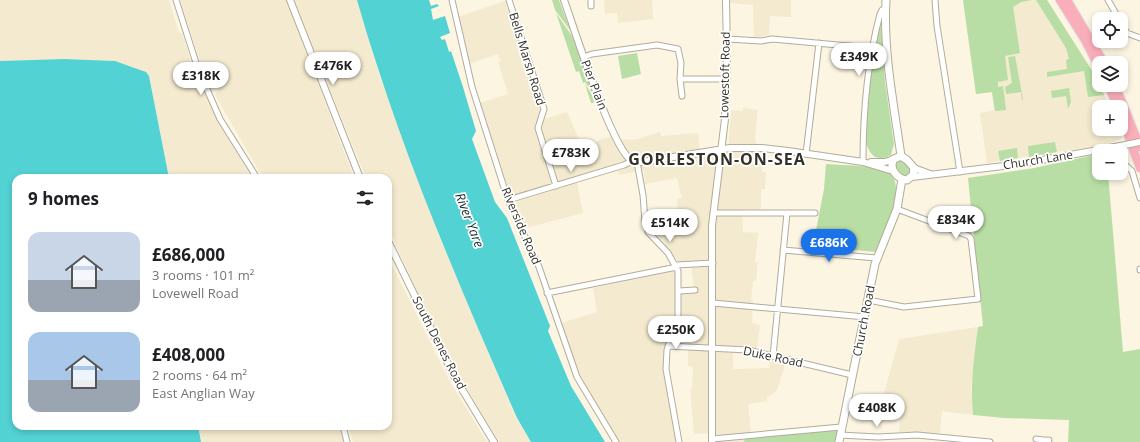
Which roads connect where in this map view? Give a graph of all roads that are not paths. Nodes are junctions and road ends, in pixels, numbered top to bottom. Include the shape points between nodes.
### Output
1 (176, 0) edge
2 (290, 0) edge
3 (452, 0) edge
4 (508, 0) edge
5 (564, 0) edge
6 (591, 0) edge
7 (726, 0) edge
8 (886, 0) edge
9 (935, 0) edge
10 (1060, 0) edge
11 (1067, 0) edge
12 (1108, 0) edge
13 (591, 6) dead end
14 (886, 10) junction
15 (1115, 12) edge
16 (1128, 33) edge
17 (1140, 38) edge
18 (727, 39) junction
19 (819, 43) junction
20 (871, 48) junction
21 (1093, 56) edge
22 (1100, 56) edge
23 (584, 57) junction
24 (680, 79) junction
25 (727, 79) junction
26 (1118, 92) edge
27 (682, 96) dead end
28 (1128, 135) edge
29 (1140, 142) edge
30 (1128, 145) edge
31 (1140, 147) edge
32 (720, 150) junction
33 (1092, 152) edge
34 (806, 154) junction
35 (897, 158) junction
36 (634, 162) junction
37 (863, 162) junction
38 (1128, 167) edge
39 (914, 168) junction
40 (1140, 168) edge
41 (893, 171) junction
42 (960, 172) junction
43 (255, 174) edge
44 (358, 174) edge
45 (936, 175) junction
46 (912, 177) junction
47 (902, 179) junction
48 (556, 186) junction
49 (1140, 198) edge
50 (508, 200) junction
51 (897, 209) junction
52 (713, 213) junction
53 (786, 213) junction
54 (815, 213) dead end
55 (645, 221) dead end
56 (679, 228) dead end
57 (392, 249) edge
58 (783, 250) junction
59 (876, 258) junction
60 (713, 263) junction
61 (676, 266) junction
62 (695, 290) dead end
63 (679, 291) junction
64 (547, 293) junction
65 (868, 300) junction
66 (713, 303) junction
67 (778, 309) junction
68 (865, 317) junction
69 (668, 346) junction
70 (713, 349) junction
71 (773, 356) junction
72 (852, 375) junction
73 (841, 427) junction
74 (343, 430) edge
75 (839, 439) edge
76 (878, 439) edge
77 (1036, 439) dead end
78 (950, 440) edge
79 (1049, 440) dead end
80 (712, 441) edge
81 (1043, 441) edge
82 (347, 442) edge
83 (494, 442) edge
84 (616, 442) edge
85 (679, 442) edge
86 (990, 442) edge

1 - 43 street via 198,69 217,112
2 - 44 street
3 - 50 street, Riverside Road via 472,87
4 - 48 street, Bells Marsh Road via 544,109 538,128
5 - 23 street, Pier Plain
6 - 13 street
7 - 18 street, Lowestoft Road
8 - 14 main road
9 - 42 street via 936,26
10 - 21 highway
11 - 22 highway
12 - 15 street
14 - 20 street via 882,10 880,14
14 - 35 main road
16 - 17 street
18 - 19 street
18 - 25 street, Lowestoft Road
19 - 20 street
19 - 34 street
20 - 37 street via 864,110
23 - 24 street via 657,45 678,49 681,63
23 - 36 street, Pier Plain via 611,127 624,153
24 - 25 street
24 - 27 street
25 - 32 street, Lowestoft Road
26 - 31 highway
28 - 40 highway
29 - 30 street, Church Lane, bridge
32 - 34 street via 762,148
32 - 36 street
32 - 52 street, Lowestoft Road
33 - 42 street, Church Lane
34 - 37 street
35 - 37 street via 885,162
35 - 39 main road, Church Lane via 907,160
35 - 41 main road via 892,162
36 - 48 street
36 - 55 street via 643,195
37 - 41 street
38 - 49 street via 1132,171
39 - 45 street, Church Lane
39 - 46 main road
41 - 47 main road
42 - 45 street, Church Lane
45 - 46 street, Church Lane
46 - 47 main road, Church Lane
47 - 51 main road, Church Road
48 - 50 street
50 - 64 street, Riverside Road via 539,267
51 - 59 main road, Church Road
51 - 65 street via 969,236 978,299 904,307
52 - 53 street
52 - 60 street, Lowestoft Road
53 - 54 street
53 - 58 street
56 - 61 street via 648,232 668,253
57 - 83 street, South Denes Road via 454,376
58 - 59 street
58 - 67 street
59 - 65 main road, Church Road
60 - 61 street
60 - 66 street, Lowestoft Road
61 - 63 street
61 - 64 street
62 - 63 street
63 - 69 street via 678,316
64 - 84 street, Riverside Road via 577,377
65 - 68 main road, Church Road
66 - 67 street
66 - 70 street, Lowestoft Road
67 - 68 street
67 - 71 street
68 - 72 main road, Church Road
69 - 70 street, Duke Road
69 - 85 street via 666,369
70 - 71 street, Duke Road via 748,350
70 - 80 street, Lowestoft Road
71 - 72 street, Duke Road
72 - 73 main road, Church Road
73 - 75 main road, Church Road
73 - 80 street
74 - 82 street
75 - 76 street
76 - 78 street via 917,435
77 - 81 street
78 - 86 street
79 - 81 street

